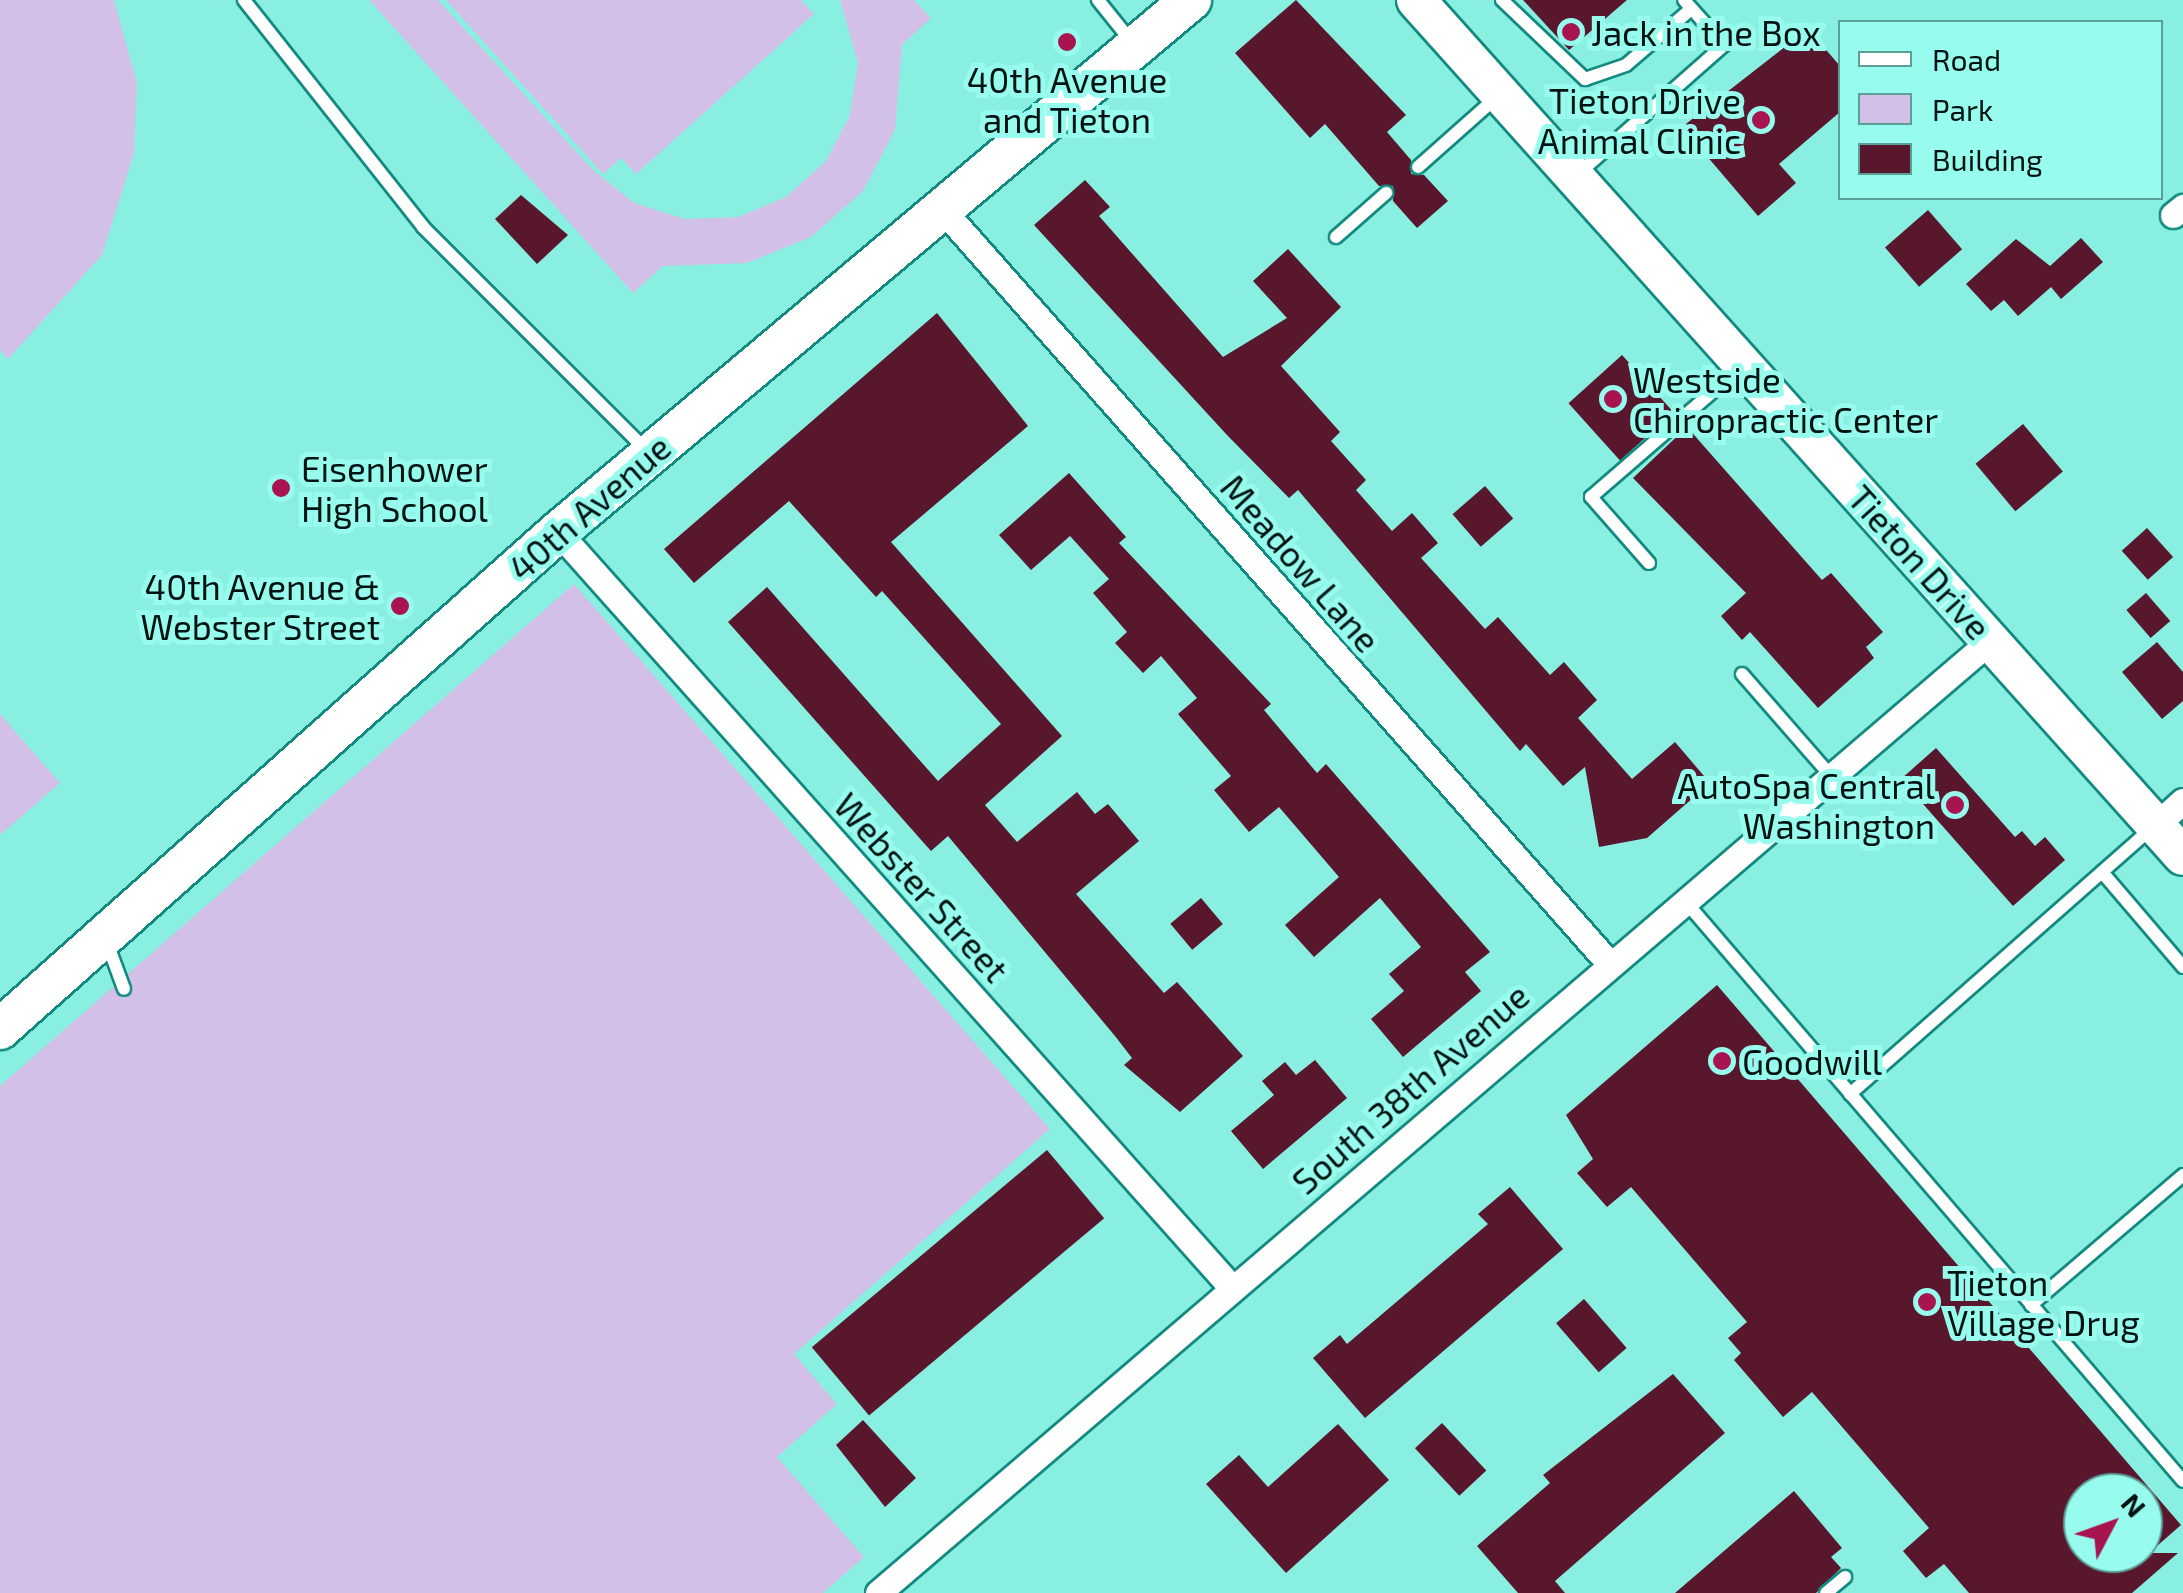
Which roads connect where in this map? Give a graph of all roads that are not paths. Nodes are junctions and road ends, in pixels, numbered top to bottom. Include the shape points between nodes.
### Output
1 (244, 0) edge
2 (1098, 0) edge
3 (1191, 0) edge
4 (1416, 0) edge
5 (1502, 0) edge
6 (1687, 4) edge
7 (1135, 46) junction
8 (1500, 95) junction
9 (1418, 167) dead end
10 (1573, 178) junction
11 (1386, 194) dead end
12 (942, 209) junction
13 (1336, 237) dead end
14 (1743, 365) junction
15 (650, 454) junction
16 (558, 532) junction
17 (1648, 564) dead end
18 (1990, 640) junction
19 (1742, 674) dead end
20 (1830, 775) junction
21 (2169, 813) edge
22 (2183, 856) edge
23 (2102, 872) junction
24 (1683, 899) junction
25 (104, 936) junction
26 (1608, 962) junction
27 (2183, 967) edge
28 (124, 989) dead end
29 (0, 1029) edge
30 (1850, 1094) junction
31 (2183, 1175) edge
32 (1233, 1289) junction
33 (2031, 1305) junction
34 (2183, 1481) edge
35 (1845, 1577) dead end
36 (894, 1588) edge
37 (1826, 1593) edge

1 - 15 lane via 423,227
2 - 7 lane
3 - 7 main road, 40th Avenue
4 - 8 main road, Tieton Drive
5 - 6 lane via 1585,79 1626,65
6 - 10 lane via 1724,45
7 - 12 main road, 40th Avenue
8 - 9 lane
8 - 10 main road, Tieton Drive
10 - 14 main road, Tieton Drive
11 - 13 lane
12 - 15 main road, 40th Avenue
12 - 26 street, Meadow Lane
14 - 17 lane via 1591,497
14 - 18 main road, Tieton Drive
15 - 16 main road, 40th Avenue
16 - 25 main road, 40th Avenue
16 - 32 street, Webster Street
18 - 20 street, South 38th Avenue
18 - 21 main road, Tieton Drive
19 - 20 lane
20 - 24 street, South 38th Avenue
21 - 22 main road, Tieton Drive
21 - 23 lane
23 - 27 lane
23 - 30 lane
24 - 26 street, South 38th Avenue
24 - 30 lane
25 - 28 lane
25 - 29 main road, 40th Avenue
26 - 32 street, South 38th Avenue
30 - 33 lane
31 - 33 lane
32 - 36 street, South 38th Avenue
33 - 34 lane
35 - 37 lane

